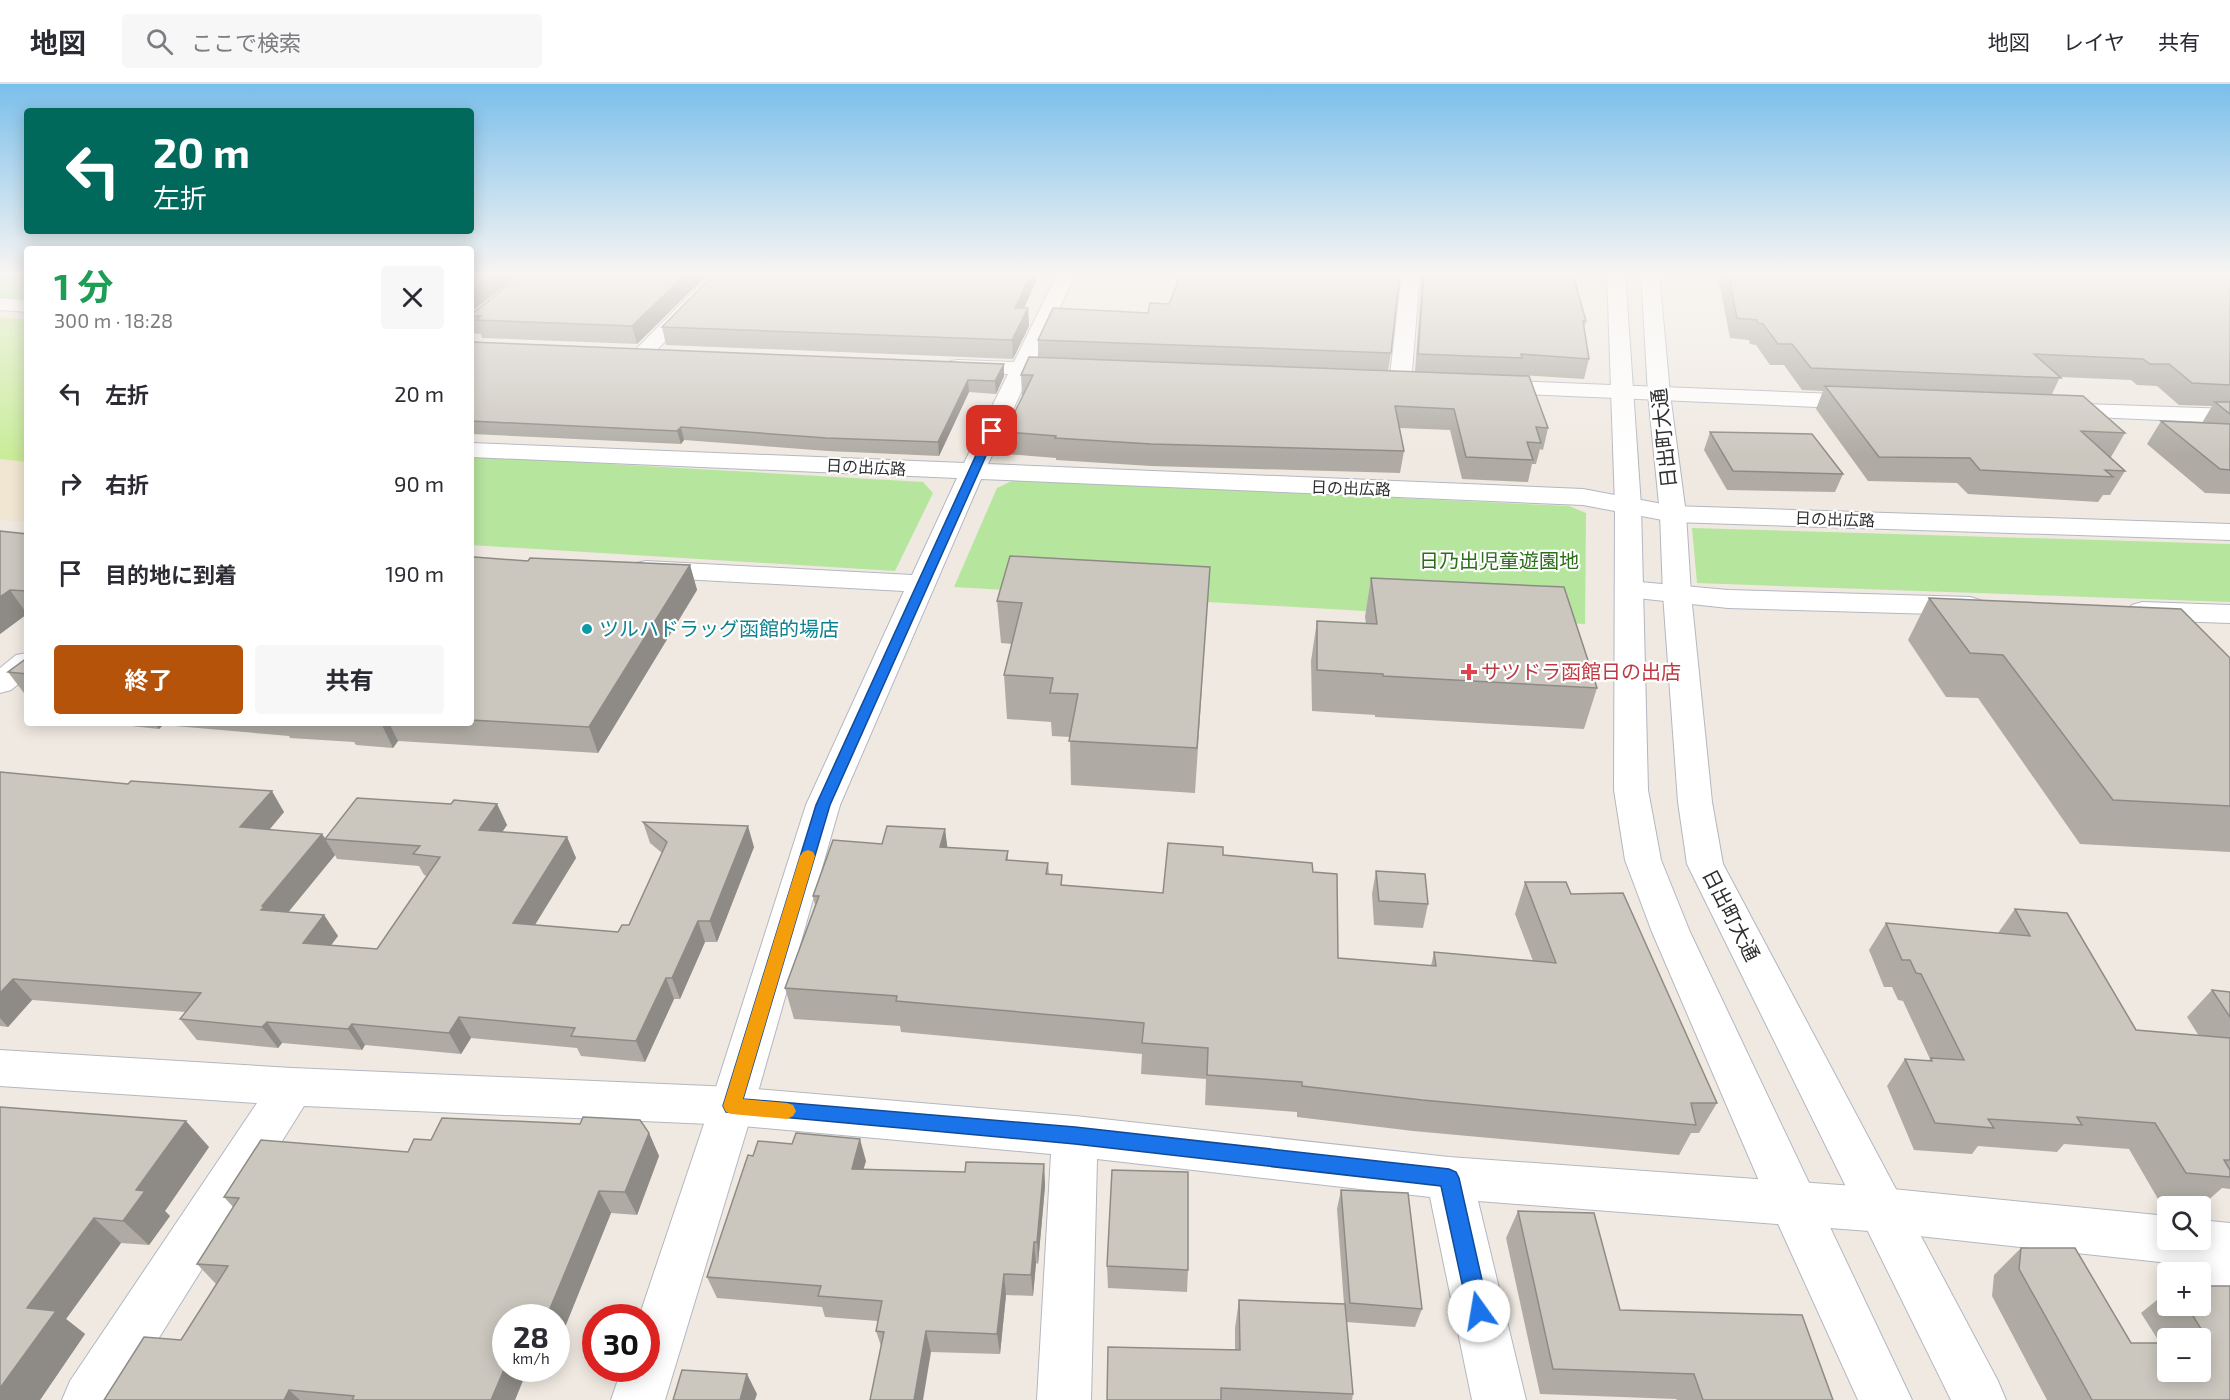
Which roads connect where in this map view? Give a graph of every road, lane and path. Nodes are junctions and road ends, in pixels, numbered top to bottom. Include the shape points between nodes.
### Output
1 (663, 333) edge
2 (1038, 333) edge
3 (1405, 333) edge
4 (1619, 333) edge
5 (1655, 333) edge
6 (619, 353) edge
7 (642, 354) junction
8 (676, 355) edge
9 (940, 365) edge
10 (1022, 368) junction
11 (1093, 371) edge
12 (1377, 383) edge
13 (1400, 384) junction
14 (1424, 385) edge
15 (1470, 387) edge
16 (1622, 393) junction
17 (1659, 394) junction
18 (1885, 403) edge
19 (2039, 409) edge
20 (2230, 416) edge
21 (474, 450) edge
22 (972, 472) junction
23 (1628, 506) junction
24 (1673, 514) junction
25 (2230, 532) edge
26 (624, 568) edge
27 (923, 584) junction
28 (1629, 590) junction
29 (1677, 594) junction
30 (2000, 607) edge
31 (2118, 610) edge
32 (2153, 612) junction
33 (2230, 614) edge
34 (2176, 636) edge
35 (24, 664) edge
36 (0, 683) edge
37 (0, 1068) edge
38 (292, 1087) junction
39 (732, 1106) junction
40 (1075, 1136) junction
41 (1449, 1178) junction
42 (1793, 1204) junction
43 (1882, 1210) junction
44 (2216, 1244) edge
45 (2230, 1283) edge
46 (89, 1400) edge
47 (638, 1400) edge
48 (1064, 1400) edge
49 (1499, 1400) edge
50 (1885, 1400) edge
51 (1979, 1400) edge

1 - 7 street
2 - 10 street
3 - 13 street
4 - 16 street, 日出町大通
5 - 17 street, 日出町大通
6 - 7 street
7 - 8 street
9 - 10 street
10 - 11 street
10 - 22 street
12 - 13 street
13 - 14 street
15 - 16 street
16 - 17 street
16 - 23 street, 日出町大通
17 - 18 street
17 - 24 street, 日出町大通
19 - 20 street
21 - 22 street, 日の出広路
22 - 23 street, 日の出広路 via 1583,497
22 - 27 street
23 - 24 street, 日の出広路
23 - 28 street, 日出町大通
24 - 25 street, 日の出広路
24 - 29 street, 日出町大通
26 - 27 street
27 - 39 street via 823,805
28 - 29 street
28 - 42 street, 日出町大通 via 1631,790 1643,860 1671,932
29 - 30 street
29 - 43 street, 日出町大通 via 1695,802 1705,864
31 - 32 street
32 - 33 street
32 - 34 street
35 - 36 street
37 - 38 street
38 - 39 street
38 - 46 street
39 - 40 street
39 - 47 street
40 - 41 street
40 - 48 street
41 - 42 street
41 - 49 street
42 - 43 street
42 - 50 street, 日出町大通
43 - 44 street
43 - 51 street, 日出町大通
44 - 45 street

